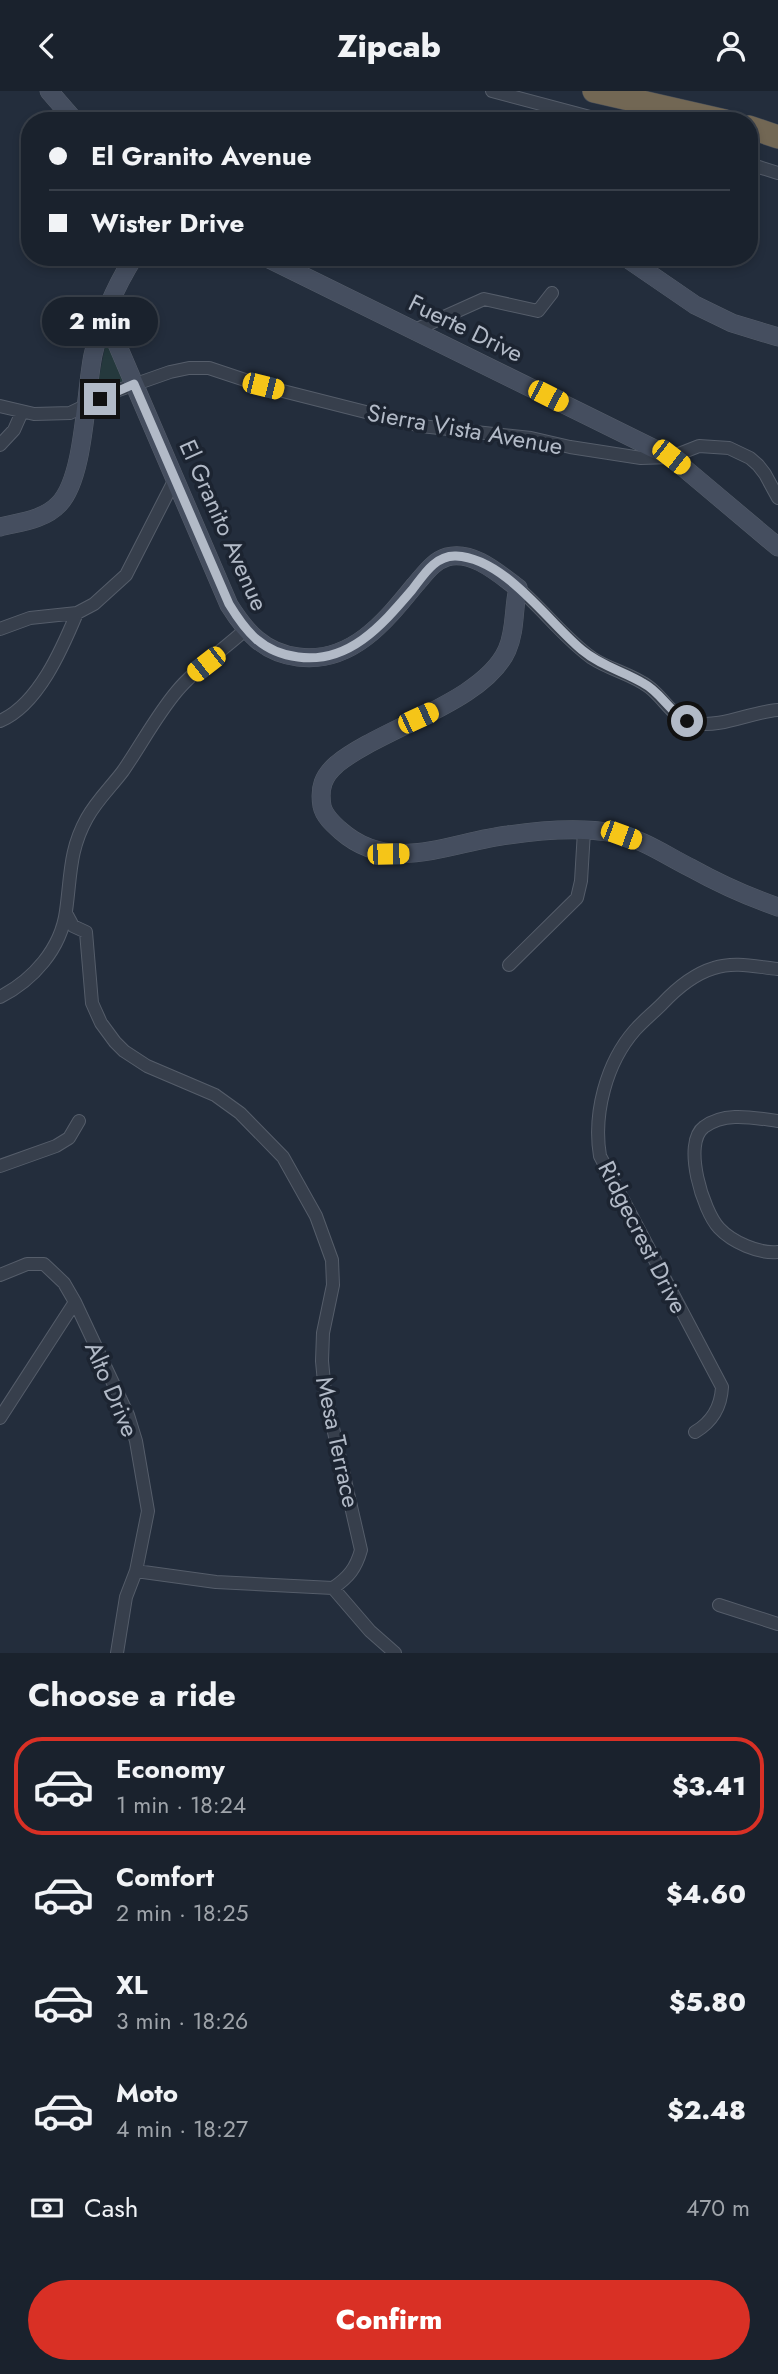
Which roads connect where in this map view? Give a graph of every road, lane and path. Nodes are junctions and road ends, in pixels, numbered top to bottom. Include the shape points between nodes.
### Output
1 (49, 91) edge
2 (492, 91) edge
3 (594, 91) edge
4 (637, 91) edge
5 (67, 112) edge
6 (571, 112) edge
7 (687, 112) edge
8 (700, 112) edge
9 (758, 130) edge
10 (778, 137) edge
11 (758, 167) edge
12 (778, 173) edge
13 (128, 266) edge
14 (283, 266) edge
15 (638, 266) edge
16 (552, 293) dead end
17 (105, 316) junction
18 (415, 330) junction
19 (778, 337) edge
20 (134, 384) junction
21 (85, 406) junction
22 (0, 407) edge
23 (22, 412) junction
24 (0, 445) edge
25 (671, 457) junction
26 (176, 479) junction
27 (778, 498) edge
28 (0, 527) edge
29 (778, 547) edge
30 (518, 588) junction
31 (77, 613) junction
32 (0, 629) edge
33 (245, 630) junction
34 (778, 710) edge
35 (0, 721) edge
36 (584, 831) junction
37 (778, 908) edge
38 (66, 913) junction
39 (509, 965) dead end
40 (778, 969) edge
41 (0, 997) edge
42 (79, 1121) dead end
43 (778, 1121) edge
44 (0, 1166) edge
45 (778, 1252) edge
46 (0, 1275) edge
47 (75, 1302) junction
48 (0, 1418) edge
49 (695, 1432) dead end
50 (136, 1571) junction
51 (333, 1588) junction
52 (719, 1605) dead end
53 (778, 1624) edge
54 (117, 1653) edge
55 (395, 1653) edge

1 - 5 street
2 - 6 street
3 - 7 highway
4 - 8 highway
9 - 10 highway
11 - 12 street
13 - 17 street
14 - 18 street, Fuerte Drive
15 - 19 street via 695,305
16 - 18 street via 538,311 484,299
17 - 20 street, El Granito Avenue
17 - 21 street
18 - 25 street, Fuerte Drive
20 - 21 street, Sierra Vista Avenue
20 - 25 street, Sierra Vista Avenue via 179,369 209,368 421,426 531,438 641,458
20 - 26 street, El Granito Avenue
21 - 23 street, Sierra Vista Avenue via 70,413
21 - 28 street via 73,479 65,496 40,517
22 - 23 street, Sierra Vista Avenue
23 - 24 street
25 - 27 street, Sierra Vista Avenue via 699,446 729,449 758,465
25 - 29 street, Fuerte Drive
26 - 31 street via 126,575
26 - 33 street, El Granito Avenue via 229,604
30 - 33 street, El Granito Avenue via 482,563 448,556 431,566 370,635 342,652 318,658 293,657 272,650
30 - 34 street, El Granito Avenue via 582,650 644,683 687,721 712,724
30 - 36 street via 513,634 494,669 449,702 344,758 322,781 323,811 355,843 388,854 504,835
31 - 32 street via 30,618
31 - 35 street via 43,681
33 - 38 street via 178,689 89,814 70,860
36 - 37 street via 621,835 652,846
36 - 39 street via 577,898
38 - 41 street via 45,960 22,984
38 - 51 street, Mesa Terrace via 73,926 86,932 92,1003 108,1033 135,1059 215,1095 240,1113 283,1157 328,1244 332,1285 323,1333 325,1393 362,1550 347,1578
40 - 49 street, Ridgecrest Drive via 734,964 698,974 633,1032 614,1063 601,1102 600,1156 722,1387 713,1417
42 - 44 street via 69,1138 56,1146
43 - 45 street via 739,1116 718,1120 696,1136 694,1151 701,1190 719,1227 753,1248
46 - 47 street, Alto Drive via 27,1264 44,1264
47 - 48 street
47 - 50 street, Alto Drive via 136,1441 148,1511
50 - 51 street via 216,1582
50 - 54 street, Alto Drive via 126,1597
51 - 55 street
52 - 53 street

